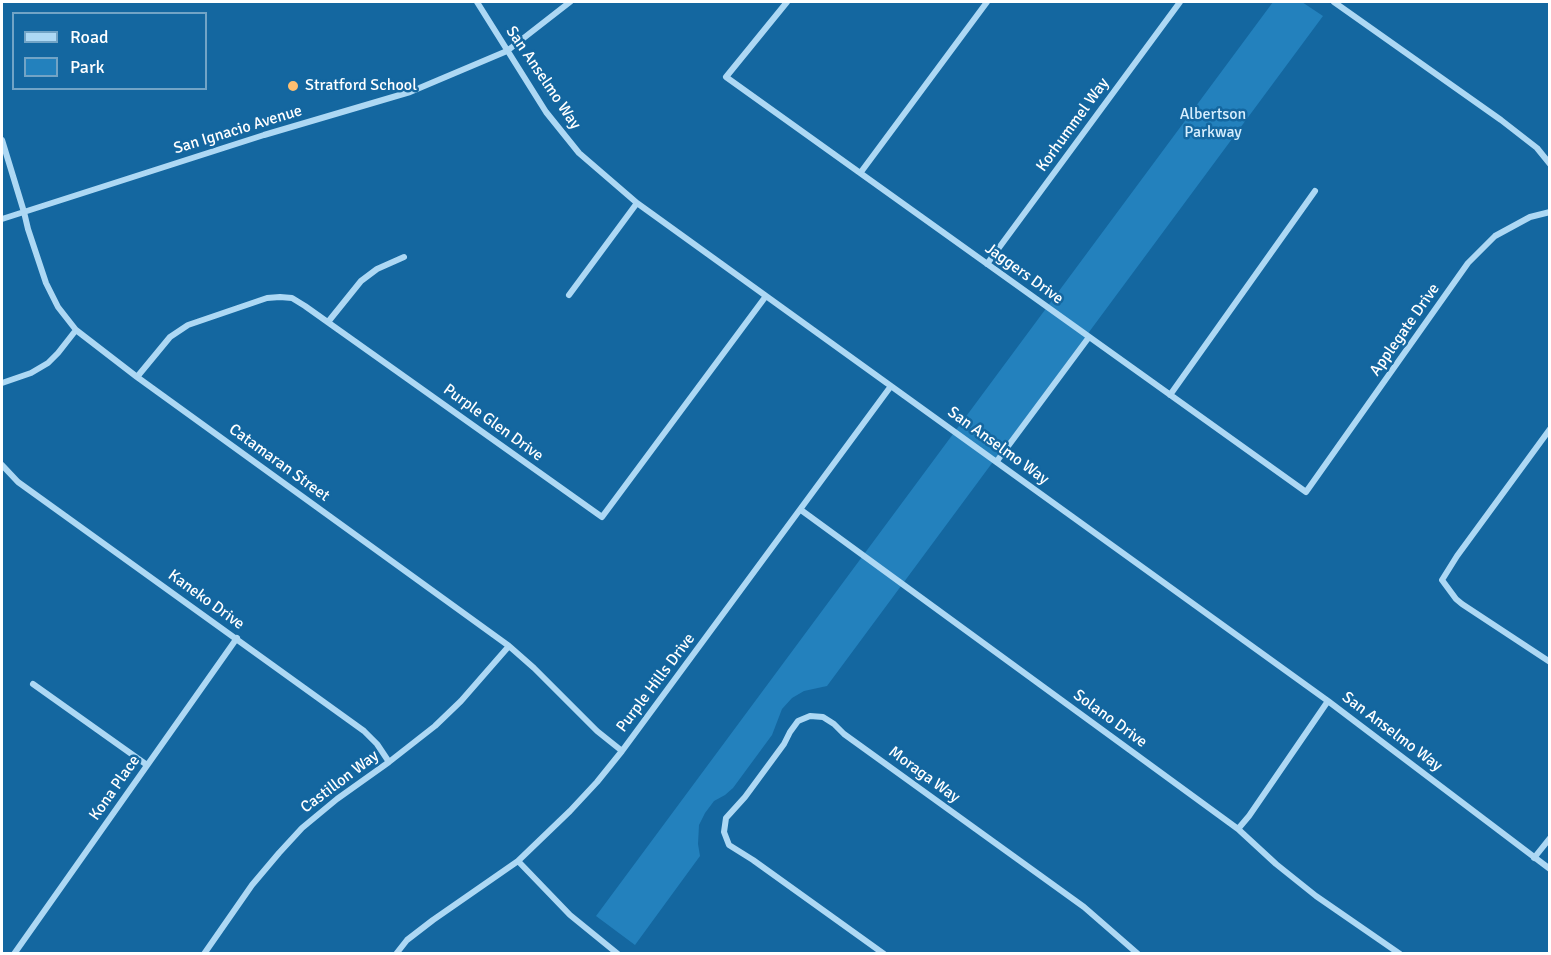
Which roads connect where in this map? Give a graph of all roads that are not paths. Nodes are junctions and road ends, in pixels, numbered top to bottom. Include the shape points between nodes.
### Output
1 (477, 2) edge
2 (570, 2) edge
3 (787, 2) edge
4 (987, 2) edge
5 (1180, 2) edge
6 (1334, 2) edge
7 (507, 51) junction
8 (2, 140) edge
9 (1550, 164) edge
10 (861, 172) junction
11 (1315, 190) dead end
12 (637, 203) junction
13 (24, 212) junction
14 (1550, 212) edge
15 (2, 219) edge
16 (404, 257) dead end
17 (987, 264) junction
18 (569, 295) dead end
19 (766, 296) junction
20 (328, 322) junction
21 (76, 330) junction
22 (1089, 337) junction
23 (137, 377) junction
24 (2, 383) edge
25 (891, 386) junction
26 (1170, 395) junction
27 (1550, 429) edge
28 (997, 461) junction
29 (2, 465) edge
30 (1306, 492) joint
31 (801, 510) junction
32 (237, 638) junction
33 (509, 646) junction
34 (1550, 662) edge
35 (33, 684) dead end
36 (1328, 700) junction
37 (622, 751) junction
38 (388, 762) junction
39 (147, 765) junction
40 (1238, 829) junction
41 (1550, 838) edge
42 (1534, 858) junction
43 (518, 861) junction
44 (1550, 870) edge
45 (14, 954) edge
46 (204, 954) edge
47 (396, 954) edge
48 (618, 954) edge
49 (884, 954) edge
50 (1138, 954) edge
51 (1400, 954) edge

1 - 7 street, San Anselmo Way
2 - 7 street, San Ignacio Avenue
3 - 10 street, Jaggers Drive via 726,77
4 - 10 street
5 - 17 street, Korhummel Way
6 - 9 street via 1501,120 1537,148
7 - 12 street, San Anselmo Way via 546,112 579,153
7 - 13 street, San Ignacio Avenue via 410,92
8 - 13 street, Catamaran Street
10 - 17 street, Jaggers Drive
11 - 26 street
12 - 18 street
12 - 19 street, San Anselmo Way
13 - 15 street, San Ignacio Avenue
13 - 21 street, Catamaran Street via 46,283
14 - 30 street, Applegate Drive via 1530,217 1495,236 1468,263
16 - 20 street via 361,281
17 - 22 street, Jaggers Drive
19 - 20 street, Purple Glen Drive via 602,518
19 - 25 street, San Anselmo Way
20 - 23 street, Purple Glen Drive via 292,298 267,298 188,325 170,337
21 - 23 street, Catamaran Street
21 - 24 street via 48,363 31,374
22 - 26 street, Jaggers Drive
22 - 28 street
23 - 33 street, Catamaran Street
25 - 28 street, San Anselmo Way
25 - 31 street, Purple Hills Drive
26 - 30 street, Jaggers Drive
27 - 34 street via 1442,580 1462,604
28 - 36 street, San Anselmo Way
29 - 32 street, Kaneko Drive via 18,482
31 - 37 street, Purple Hills Drive
31 - 40 street, Solano Drive
32 - 38 street, Kaneko Drive via 364,731
32 - 39 street, Kona Place
33 - 37 street, Catamaran Street
33 - 38 street, Castillon Way via 435,726
35 - 39 street
36 - 40 street
36 - 42 street, San Anselmo Way
37 - 43 street, Purple Hills Drive via 577,804
38 - 46 street, Castillon Way via 302,828 252,885
39 - 45 street, Kona Place
40 - 51 street, Solano Drive via 1308,889
41 - 42 street
42 - 44 street, San Anselmo Way
43 - 47 street, Purple Hills Drive via 433,920
43 - 48 street via 570,915
49 - 50 street, Moraga Way via 729,845 724,832 726,818 798,721 810,716 823,717 834,724 1084,907

